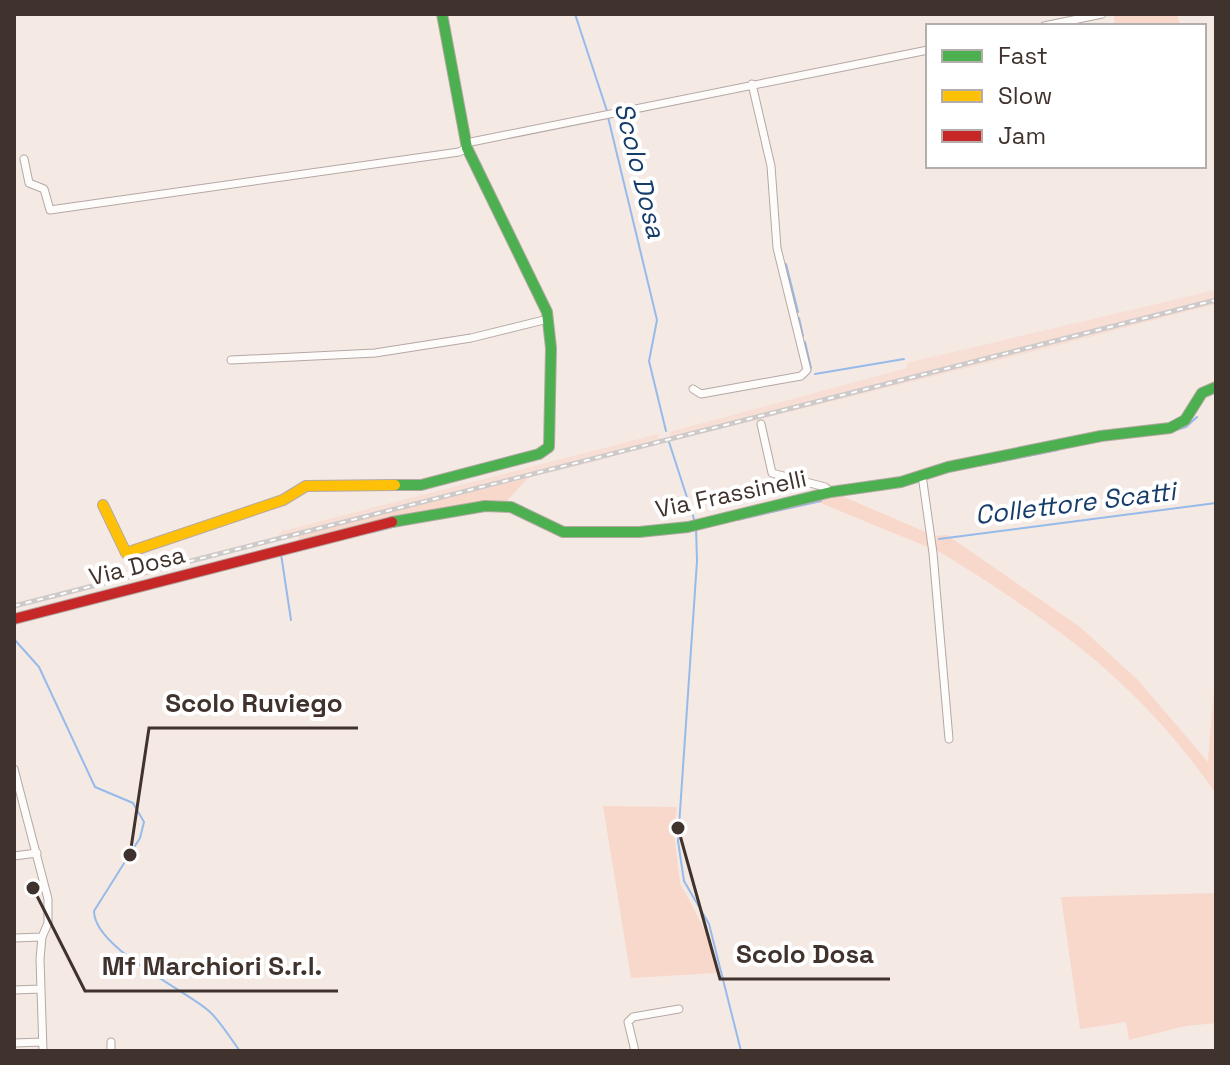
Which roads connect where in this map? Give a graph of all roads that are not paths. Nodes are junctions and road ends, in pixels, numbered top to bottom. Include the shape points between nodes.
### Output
1 (442, 14) edge
2 (1102, 14) edge
3 (1054, 24) edge
4 (926, 50) edge
5 (752, 84) junction
6 (467, 146) junction
7 (24, 159) dead end
8 (548, 319) junction
9 (231, 360) dead end
10 (1216, 387) edge
11 (693, 389) dead end
12 (761, 424) dead end
13 (922, 475) junction
14 (831, 492) junction
15 (103, 505) dead end
16 (269, 554) joint
17 (14, 619) edge
18 (949, 739) dead end
19 (14, 769) edge
20 (37, 853) junction
21 (14, 856) edge
22 (42, 937) junction
23 (14, 938) edge
24 (41, 989) junction
25 (14, 990) edge
26 (679, 1009) dead end
27 (14, 1043) edge
28 (42, 1046) edge
29 (635, 1051) edge

1 - 6 street
2 - 3 street
4 - 5 street
5 - 6 street
5 - 11 street via 771,166 777,248 807,370 801,376 701,394
6 - 7 street via 459,152 50,210 44,189 29,183
6 - 8 street
8 - 9 street via 375,353
8 - 15 street via 549,447 539,454 421,485 306,486 288,498 126,553
10 - 13 street, Via Frassinelli via 1202,393 1190,415 1175,427 1101,436
12 - 14 street via 772,473
13 - 14 street, Via Frassinelli
13 - 18 street
14 - 16 street, Via Frassinelli via 692,526 639,532 563,532 511,507 485,506 400,520
16 - 17 street, Via Dosa
19 - 20 street
20 - 21 street
20 - 22 street via 48,899
22 - 23 street
22 - 24 street
24 - 25 street
24 - 28 street
26 - 29 street via 633,1017 628,1022
27 - 28 street

